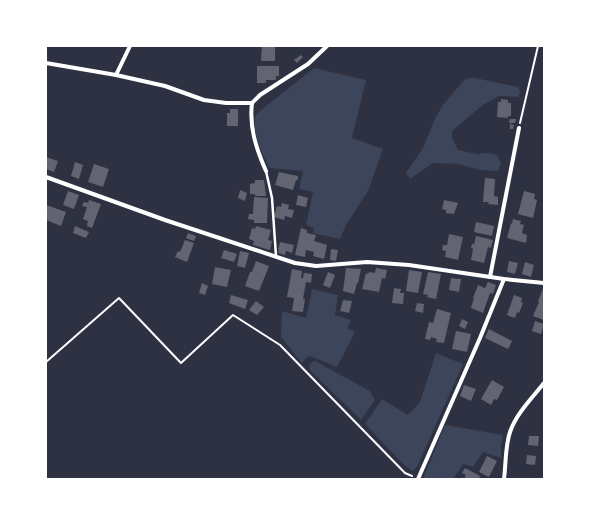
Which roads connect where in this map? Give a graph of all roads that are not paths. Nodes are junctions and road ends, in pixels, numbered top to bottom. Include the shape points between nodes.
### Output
1 (130, 46) edge
2 (327, 46) edge
3 (46, 63) edge
4 (116, 75) junction
5 (252, 103) junction
6 (519, 128) road end
7 (266, 171) joint
8 (46, 177) edge
9 (276, 257) junction
10 (490, 277) junction
11 (504, 279) junction
12 (544, 283) edge
13 (544, 383) edge
14 (417, 479) edge
15 (504, 479) edge

1 - 4 street
2 - 5 street via 308,64
3 - 4 street
4 - 5 street via 165,86 204,100
5 - 7 street via 254,138
6 - 10 street
7 - 9 lane via 272,198
8 - 9 street
9 - 10 street via 316,266 367,262 409,264
10 - 11 street
11 - 12 street
11 - 14 street
13 - 15 street via 516,418 510,432

